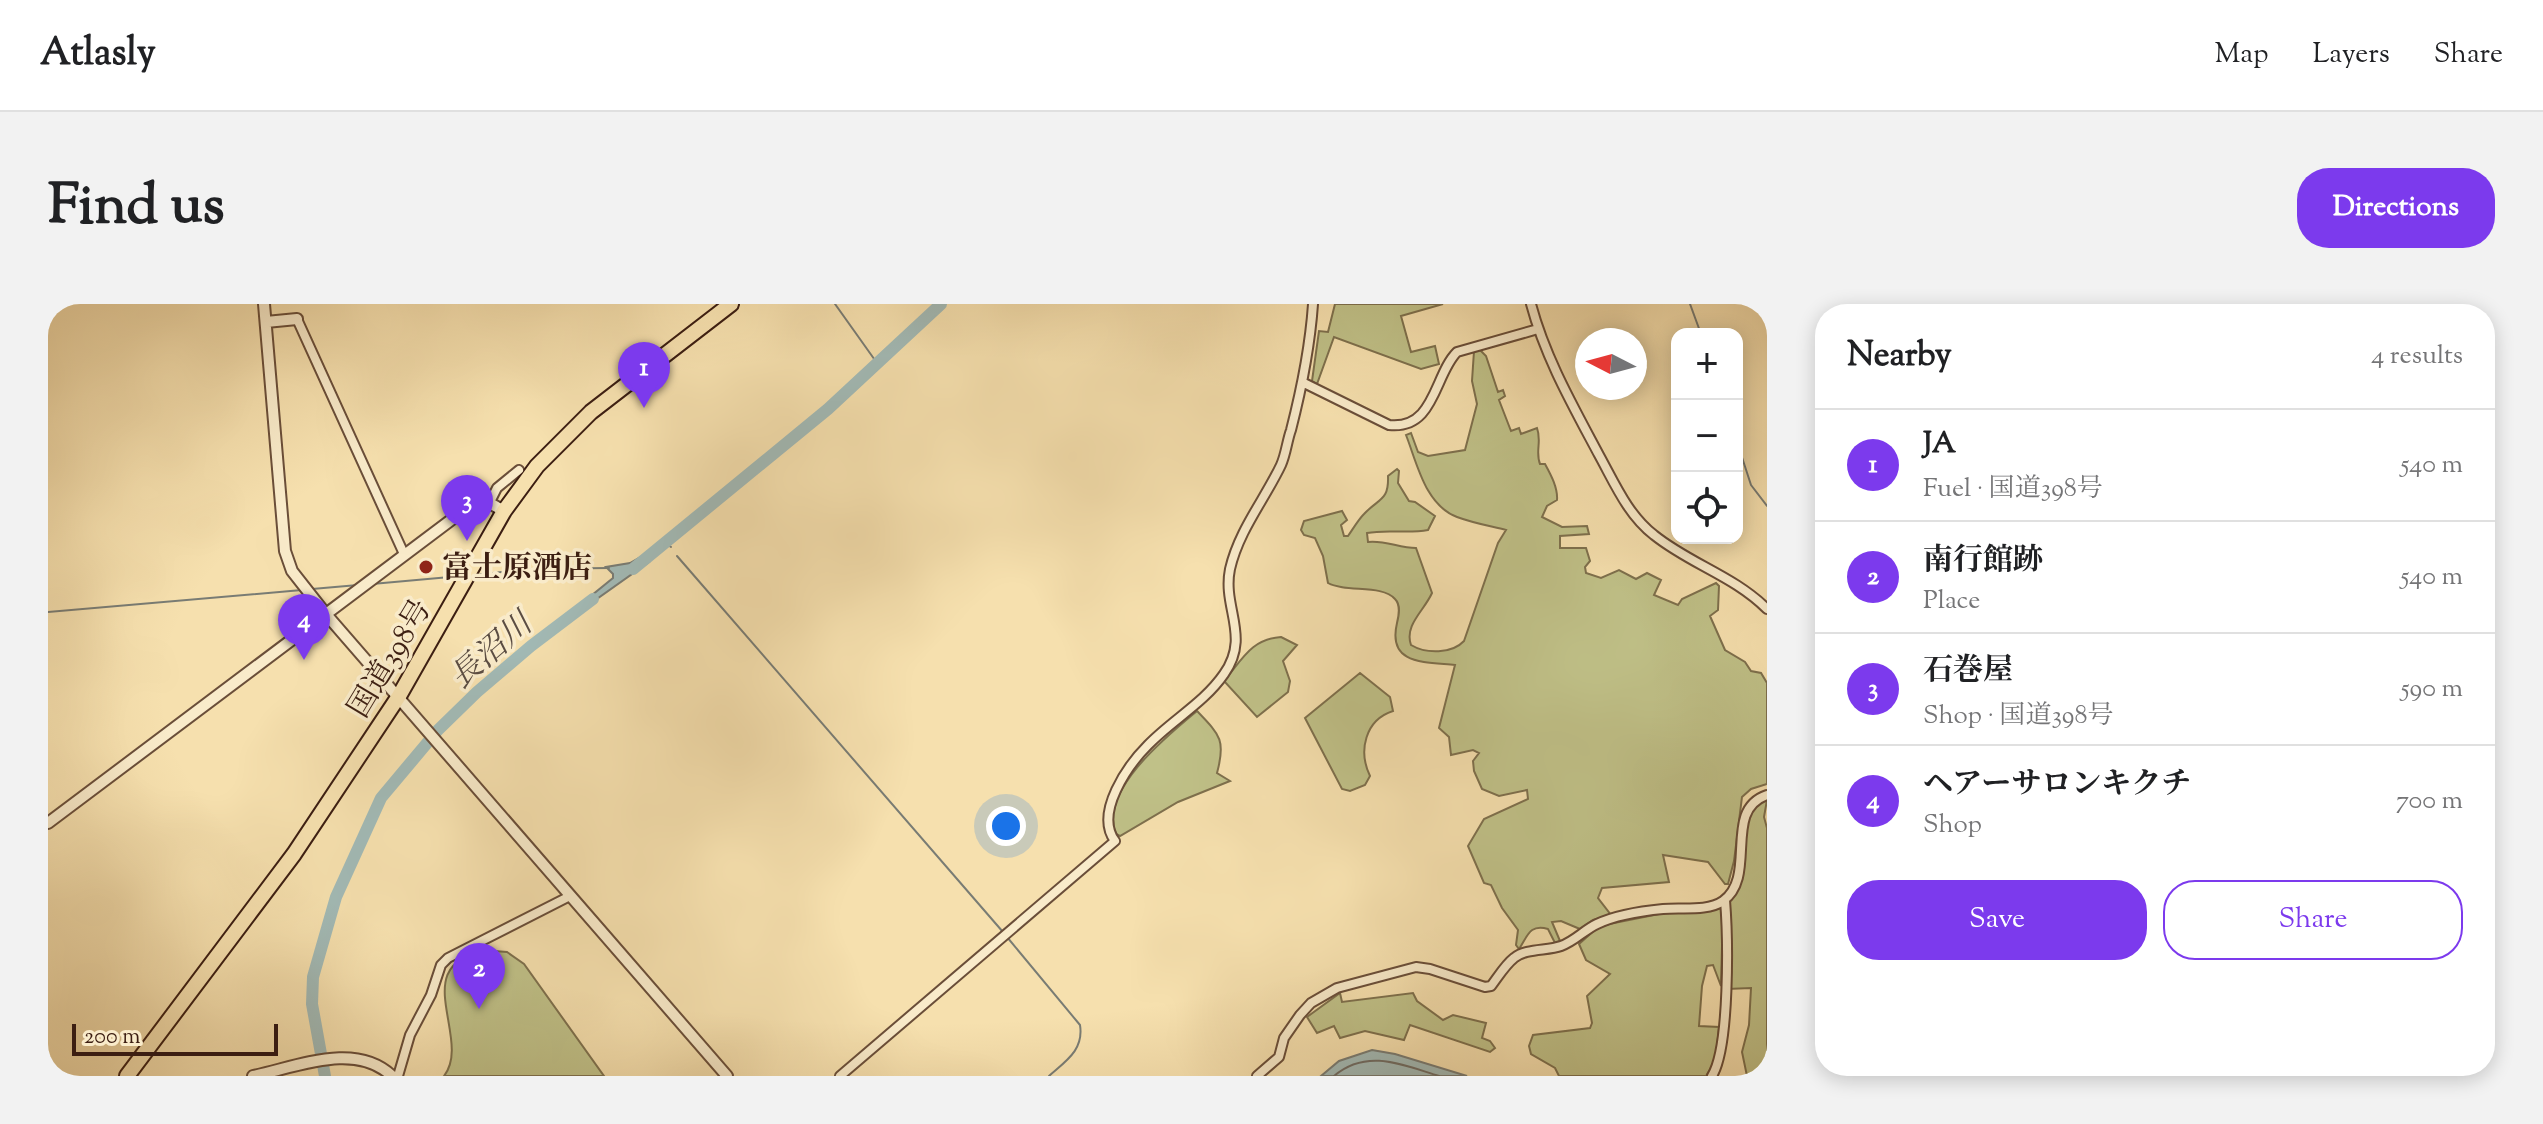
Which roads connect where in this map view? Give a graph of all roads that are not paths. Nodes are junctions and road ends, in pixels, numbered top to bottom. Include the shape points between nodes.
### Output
1 (264, 304) edge
2 (731, 304) edge
3 (1313, 304) edge
4 (1531, 304) edge
5 (297, 319) joint
6 (266, 322) junction
7 (1538, 329) junction
8 (1304, 383) junction
9 (519, 470) dead end
10 (490, 502) junction
11 (504, 511) junction
12 (404, 554) junction
13 (1767, 609) edge
14 (325, 613) junction
15 (399, 696) junction
16 (1767, 795) edge
17 (48, 823) edge
18 (570, 896) junction
19 (1725, 900) junction
20 (127, 1076) edge
21 (253, 1076) edge
22 (392, 1076) edge
23 (398, 1076) edge
24 (727, 1076) edge
25 (840, 1076) edge
26 (1257, 1076) edge
27 (1712, 1076) edge

1 - 6 street
2 - 11 highway, 国道398号 via 583,420 537,466
3 - 8 street
4 - 7 street
5 - 6 street
5 - 12 street
6 - 14 street via 284,541 292,571
7 - 8 street via 1457,352 1432,401 1399,426
7 - 13 street via 1591,439 1638,520 1663,542 1745,588
8 - 25 street via 1281,466 1231,564 1234,657 1215,687 1134,763 1109,811 1108,827 1115,841
9 - 10 street via 497,488
10 - 11 street
10 - 12 street via 476,502
11 - 15 highway, 国道398号
12 - 14 street
14 - 15 street
14 - 17 street
15 - 18 street
15 - 20 highway, 国道398号 via 294,854
16 - 19 street via 1746,810 1739,867
18 - 23 street via 441,965
18 - 24 street
19 - 26 street via 1595,924 1572,941 1512,959 1491,986 1416,967 1337,988 1300,1015 1284,1038 1279,1057
19 - 27 street via 1720,1056
21 - 22 street via 354,1057 374,1062

